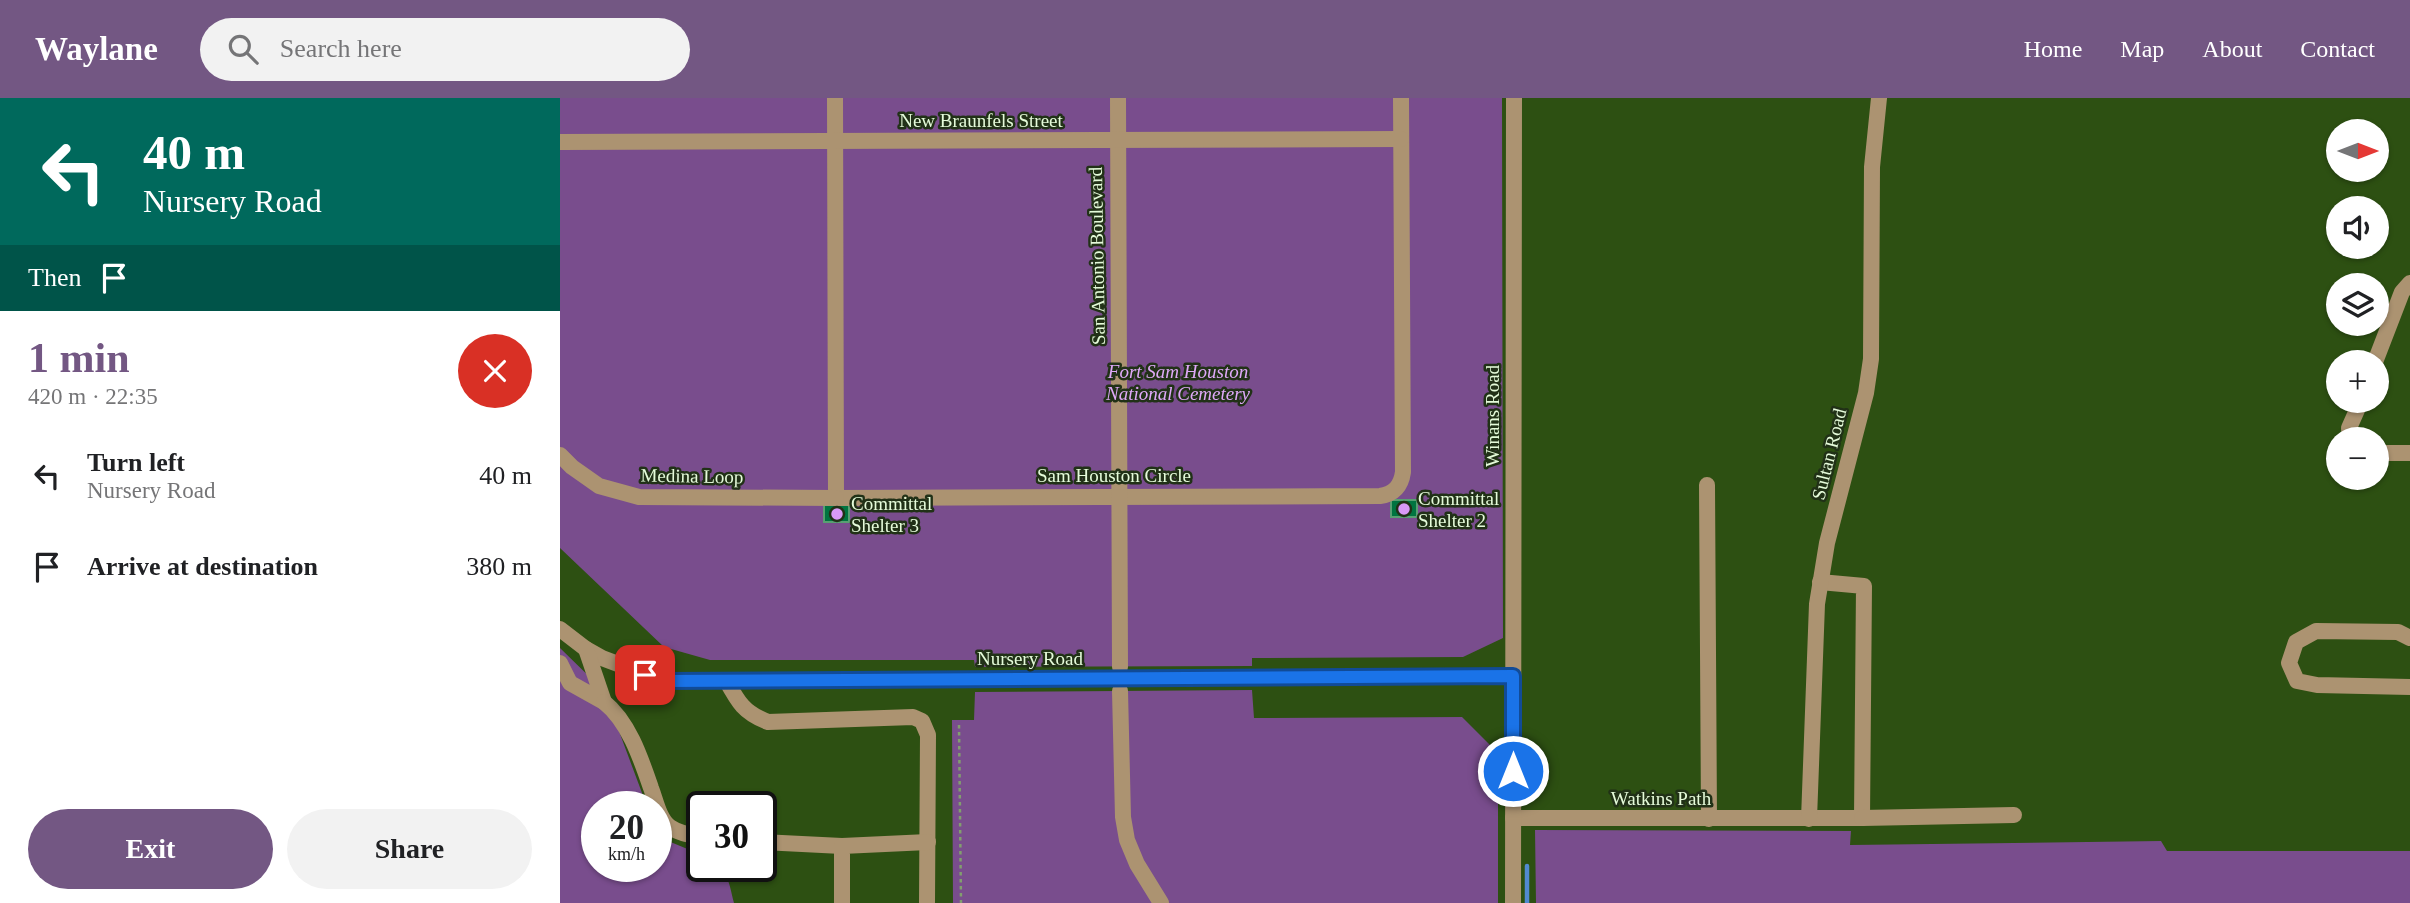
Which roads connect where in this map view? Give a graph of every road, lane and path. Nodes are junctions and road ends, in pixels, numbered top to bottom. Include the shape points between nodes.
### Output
1 (835, 98) edge
2 (1118, 98) edge
3 (1401, 98) edge
4 (1514, 98) edge
5 (1879, 98) edge
6 (1401, 139) junction
7 (1117, 141) junction
8 (560, 142) edge
9 (835, 142) junction
10 (2410, 283) edge
11 (2380, 350) edge
12 (2389, 453) edge
13 (2410, 453) edge
14 (560, 455) edge
15 (1707, 485) dead end
16 (1121, 496) junction
17 (836, 498) junction
18 (1821, 582) junction
19 (560, 629) edge
20 (2410, 638) edge
21 (586, 649) junction
22 (560, 663) edge
23 (1120, 667) dead end
24 (1513, 676) junction
25 (726, 680) junction
26 (2410, 687) edge
27 (1120, 691) dead end
28 (604, 702) junction
29 (959, 725) dead end
30 (2014, 816) dead end
31 (1513, 818) junction
32 (1863, 818) junction
33 (1709, 819) junction
34 (1809, 820) junction
35 (686, 834) edge
36 (928, 842) junction
37 (777, 843) edge
38 (842, 846) junction
39 (842, 903) edge
40 (928, 903) edge
41 (961, 903) edge
42 (1161, 903) edge
43 (1513, 903) edge

1 - 9 street
2 - 7 street, San Antonio Boulevard
3 - 6 street, Sam Houston Circle
4 - 24 street, Winans Road
5 - 18 street, Sultan Road via 1872,167 1871,359
6 - 7 street, New Braunfels Street
6 - 16 street, Sam Houston Circle via 1403,472 1397,489 1380,496
7 - 9 street, New Braunfels Street
7 - 16 street, San Antonio Boulevard
8 - 9 street, New Braunfels Street
9 - 17 street
10 - 11 street via 2402,292
12 - 13 street
14 - 17 street, Medina Loop via 599,485 639,497
15 - 33 street
16 - 17 street, Sam Houston Circle
16 - 23 street, San Antonio Boulevard
18 - 32 street via 1864,586
18 - 34 street, Sultan Road
19 - 21 street, Nursery Road
20 - 26 street via 2398,632 2316,631 2297,642 2289,663 2297,681 2317,685
21 - 25 street, Nursery Road via 663,681
21 - 28 street
22 - 28 street via 570,683
24 - 25 street, Nursery Road
24 - 31 street, Winans Road
25 - 36 street via 738,703 768,722 922,721 928,735
27 - 42 street via 1127,840
28 - 35 street via 630,737 660,814 668,826
29 - 41 path
30 - 32 street, Watkins Path
31 - 33 street, Watkins Path
31 - 43 street, Winans Road
32 - 34 street, Watkins Path
33 - 34 street, Watkins Path
36 - 38 street
36 - 40 street
37 - 38 street
38 - 39 street

